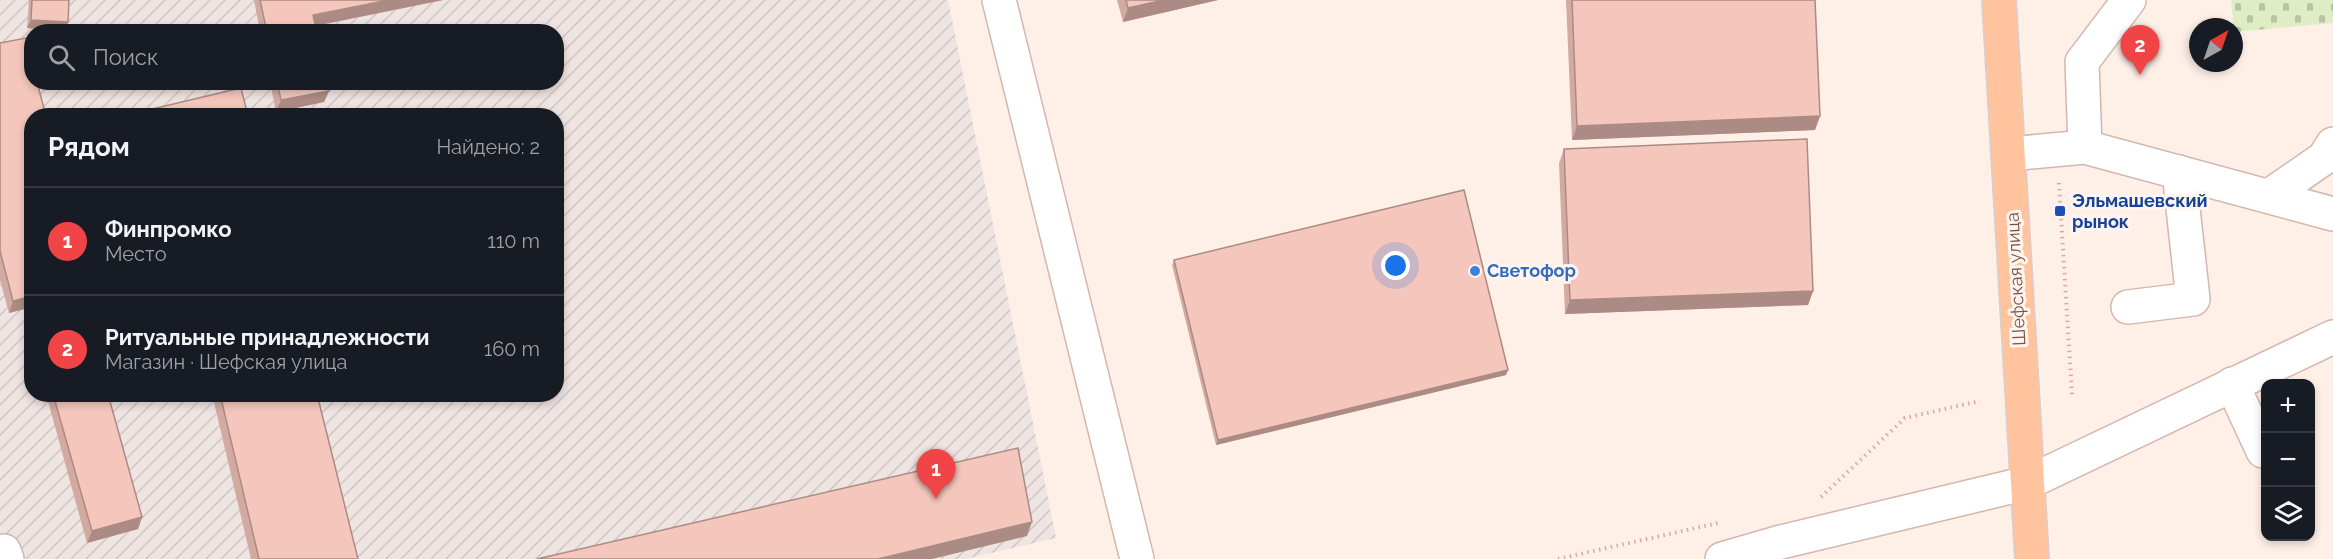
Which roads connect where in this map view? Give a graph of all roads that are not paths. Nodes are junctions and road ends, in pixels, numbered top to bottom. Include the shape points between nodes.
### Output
1 (999, 0) edge
2 (1999, 0) edge
3 (2129, 0) edge
4 (2333, 144) edge
5 (2071, 148) junction
6 (2009, 154) junction
7 (2179, 172) junction
8 (2269, 196) junction
9 (2333, 214) edge
10 (2128, 307) dead end
11 (2333, 337) edge
12 (2232, 384) junction
13 (2261, 447) edge
14 (2027, 483) junction
15 (1778, 551) edge
16 (1137, 559) edge
17 (1722, 559) edge
18 (2032, 559) edge

1 - 16 street
2 - 6 main road, Шефская улица
3 - 5 street via 2082,62
4 - 8 street via 2324,158
5 - 6 street
5 - 7 street
6 - 14 main road, Шефская улица
7 - 8 street
7 - 10 street via 2193,298
8 - 9 street
11 - 12 street
12 - 13 street
12 - 14 street
14 - 15 street
14 - 18 main road, Шефская улица
15 - 17 street

